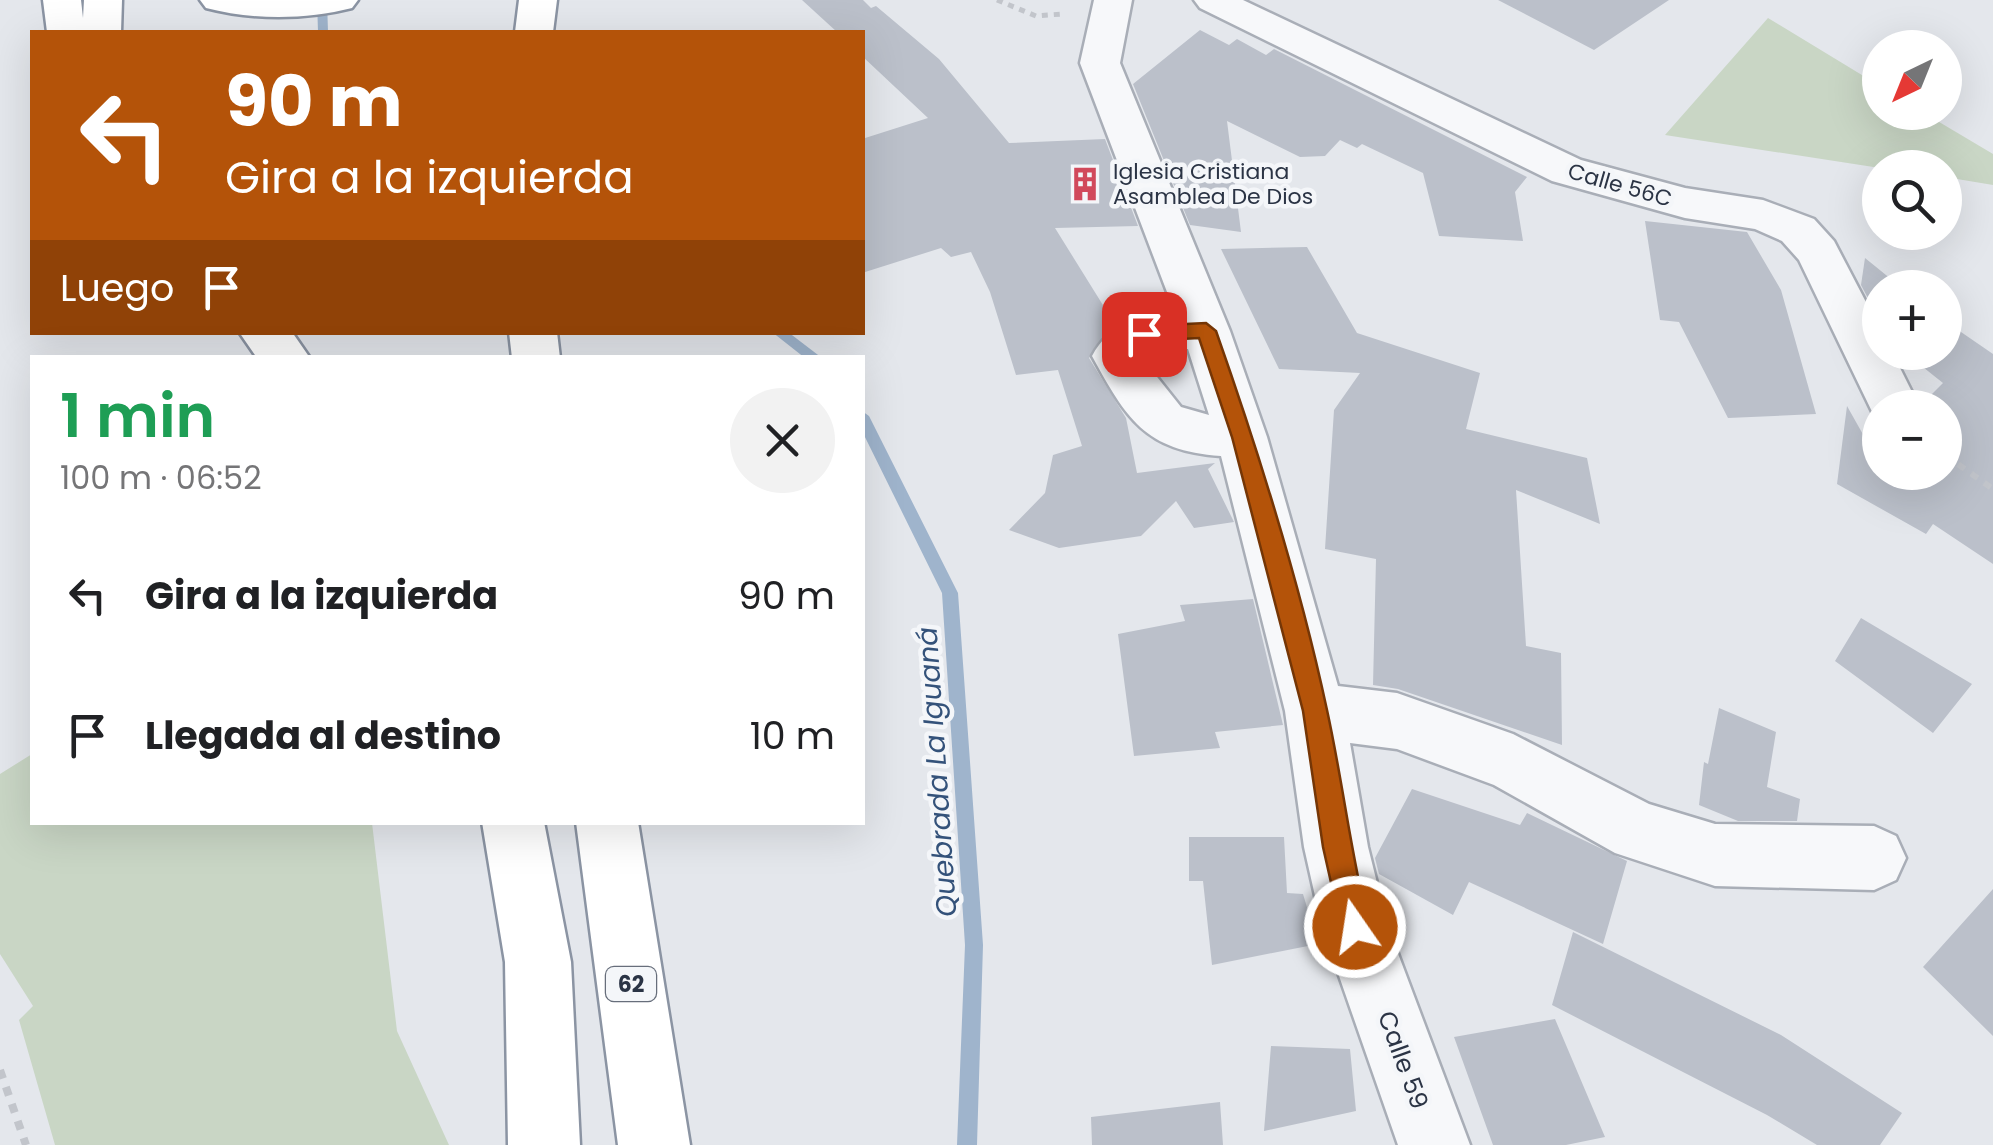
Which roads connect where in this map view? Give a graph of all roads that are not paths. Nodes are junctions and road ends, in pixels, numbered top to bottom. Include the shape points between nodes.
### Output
1 (62, 0) edge
2 (103, 0) edge
3 (219, 0) edge
4 (339, 0) edge
5 (1213, 0) edge
6 (1112, 4) edge
7 (66, 30) edge
8 (102, 30) edge
9 (1206, 331) junction
10 (267, 335) edge
11 (283, 355) edge
12 (1886, 390) edge
13 (1242, 437) junction
14 (1315, 711) junction
15 (514, 825) edge
16 (607, 825) edge
17 (1874, 858) dead end
18 (544, 1145) edge
19 (654, 1145) edge
20 (1434, 1145) edge

1 - 7 highway
2 - 8 highway
3 - 4 highway via 266,6
5 - 12 street, Calle 56C via 1567,172 1686,204 1763,215 1798,230 1818,252
6 - 9 street, Calle 59 via 1100,63
9 - 13 street, Calle 59
9 - 13 street via 1144,334 1124,342 1116,356 1152,417 1193,436
10 - 11 highway
13 - 14 street, Calle 59
14 - 17 street via 1397,721 1513,764 1638,831 1715,854
14 - 20 street, Calle 59 via 1355,927
15 - 18 highway via 538,962
16 - 19 highway, 62

